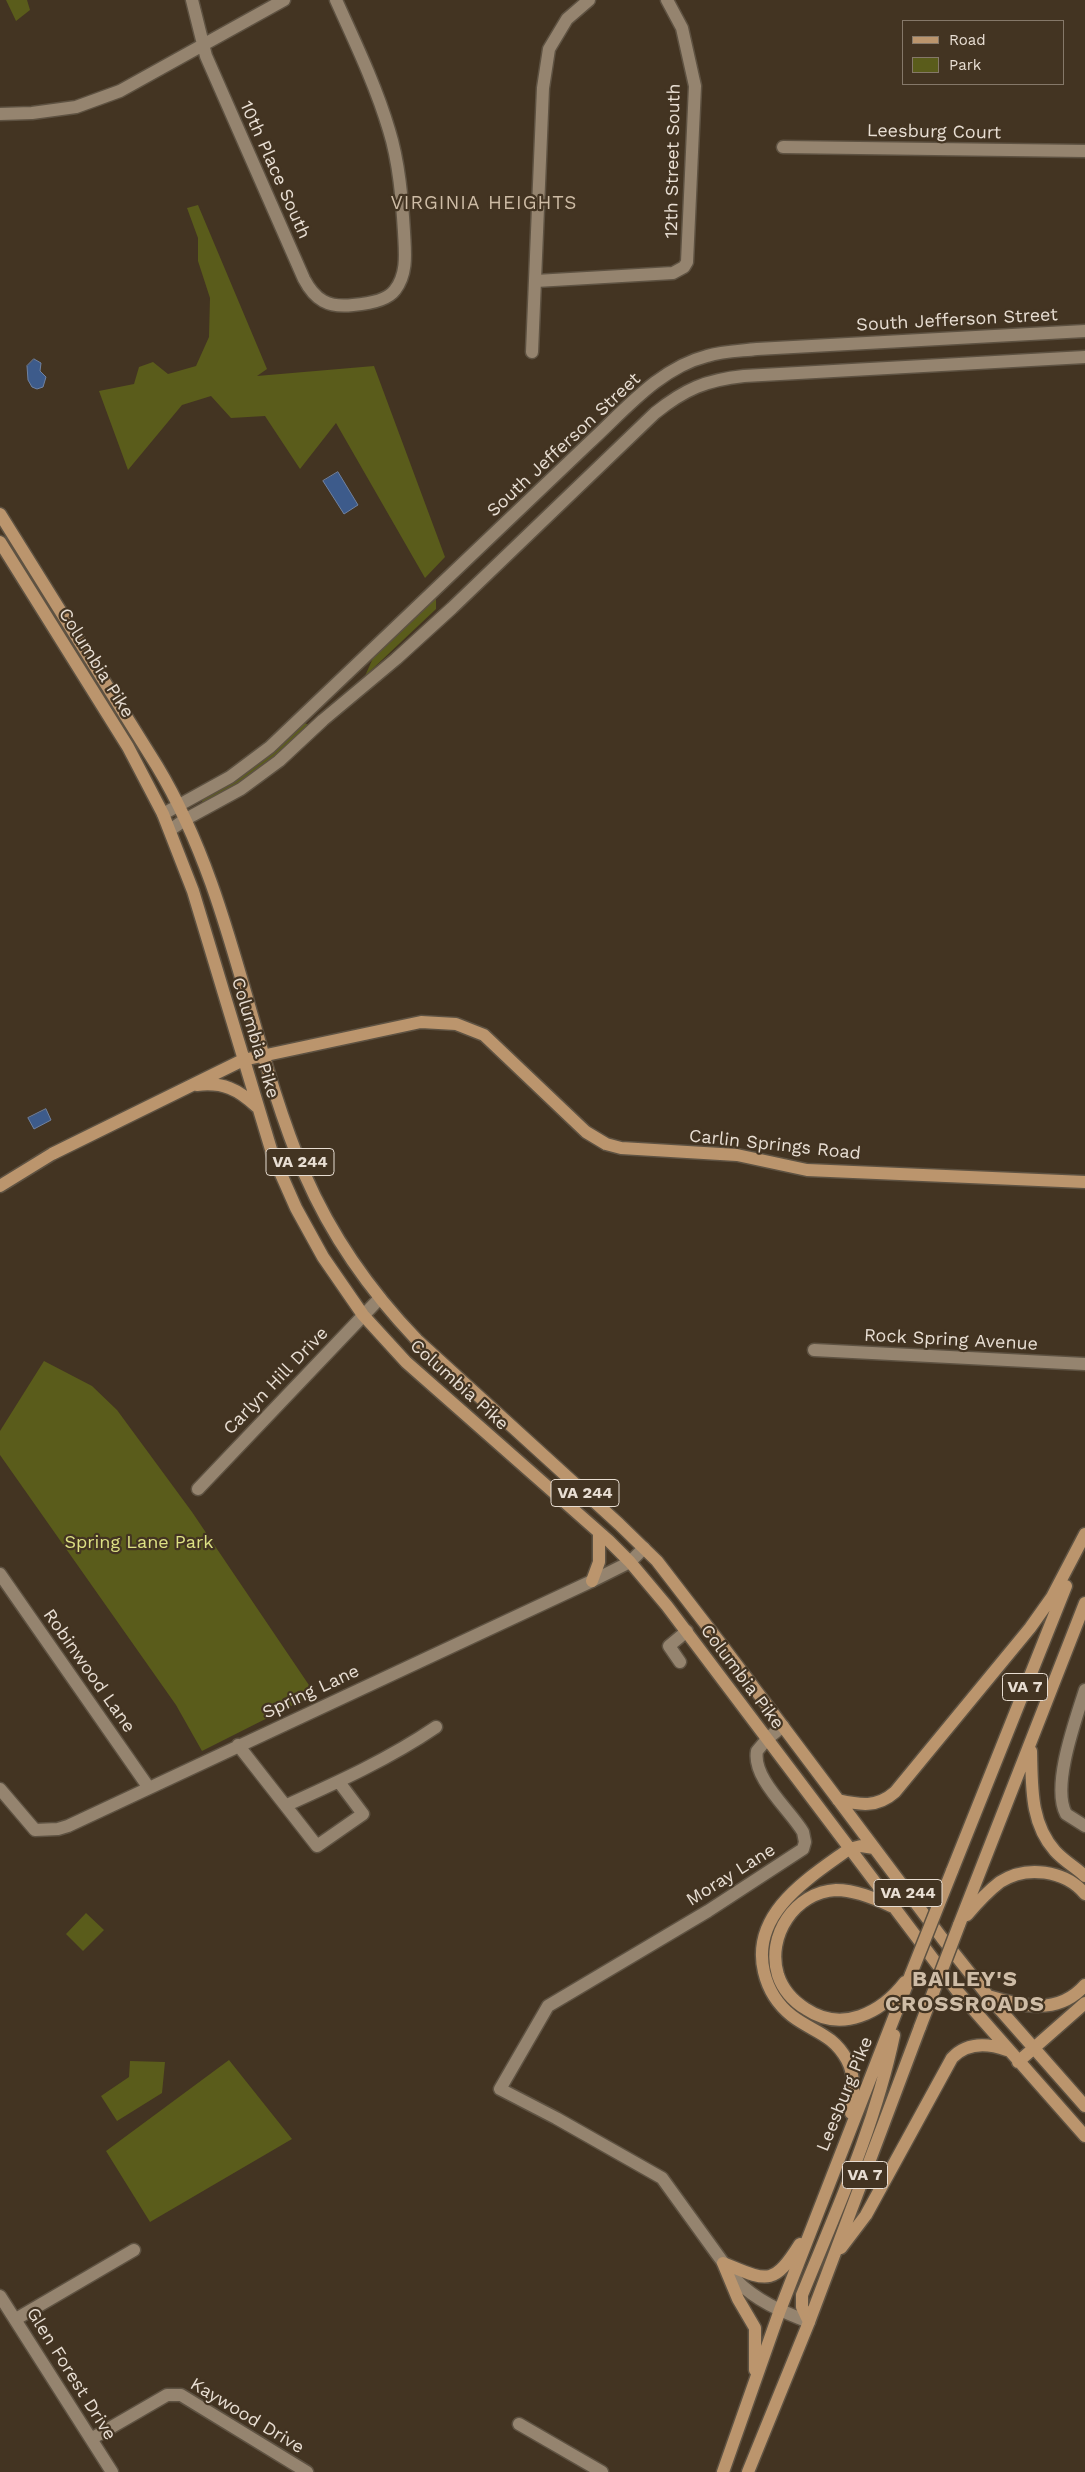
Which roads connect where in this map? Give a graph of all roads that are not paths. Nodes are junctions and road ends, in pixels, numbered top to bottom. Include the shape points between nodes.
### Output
1 (192, 0) edge
2 (284, 0) edge
3 (336, 0) edge
4 (588, 0) edge
5 (667, 0) edge
6 (203, 45) junction
7 (0, 114) edge
8 (783, 147) dead end
9 (1085, 152) edge
10 (536, 281) junction
11 (1085, 331) edge
12 (532, 352) dead end
13 (1085, 357) edge
14 (0, 514) edge
15 (0, 542) edge
16 (179, 805) junction
17 (162, 814) junction
18 (186, 819) junction
19 (170, 830) junction
20 (264, 1055) junction
21 (243, 1060) junction
22 (191, 1085) junction
23 (258, 1107) junction
24 (1085, 1182) edge
25 (0, 1186) edge
26 (380, 1298) junction
27 (364, 1315) junction
28 (814, 1350) dead end
29 (1085, 1364) edge
30 (198, 1489) dead end
31 (600, 1533) junction
32 (1085, 1534) edge
33 (1085, 1538) edge
34 (644, 1548) junction
35 (630, 1562) junction
36 (0, 1574) edge
37 (592, 1581) junction
38 (1085, 1603) edge
39 (687, 1632) junction
40 (680, 1662) dead end
41 (1085, 1690) edge
42 (783, 1726) junction
43 (436, 1727) dead end
44 (767, 1739) junction
45 (238, 1745) junction
46 (1031, 1745) junction
47 (339, 1782) junction
48 (0, 1788) edge
49 (149, 1788) junction
50 (838, 1800) junction
51 (286, 1805) junction
52 (1085, 1826) edge
53 (874, 1848) junction
54 (849, 1849) junction
55 (1085, 1876) edge
56 (1085, 1894) edge
57 (893, 1907) junction
58 (959, 1925) junction
59 (1085, 1985) edge
60 (988, 1996) junction
61 (898, 1999) junction
62 (1085, 2003) edge
63 (1034, 2049) junction
64 (1007, 2050) junction
65 (1018, 2062) junction
66 (1085, 2106) edge
67 (850, 2125) junction
68 (1085, 2136) edge
69 (814, 2220) junction
70 (134, 2250) dead end
71 (834, 2258) junction
72 (723, 2263) junction
73 (0, 2296) edge
74 (4, 2310) edge
75 (780, 2310) junction
76 (16, 2319) junction
77 (809, 2322) junction
78 (754, 2382) junction
79 (519, 2424) dead end
80 (91, 2439) junction
81 (112, 2472) edge
82 (306, 2472) edge
83 (602, 2472) edge
84 (723, 2472) edge
85 (748, 2472) edge

1 - 6 street, 10th Place South
2 - 6 street
3 - 6 street, 10th Place South via 390,131 402,198 406,268 394,292 371,303 345,306 321,301 312,293
4 - 10 street via 567,19 548,49 543,88
5 - 10 street, 12th Street South via 682,28 695,86 689,256 684,267 673,273
6 - 7 street via 120,91 76,106
8 - 9 street, Leesburg Court
10 - 12 street
11 - 16 street, South Jefferson Street via 757,349 707,355 674,369 596,437 270,747 239,772
13 - 18 street via 744,376 718,379 679,394 655,413 452,608 279,761 232,795
14 - 16 main road, Columbia Pike
15 - 17 main road, Columbia Pike via 128,747
16 - 17 street, South Jefferson Street
16 - 18 main road, Columbia Pike
17 - 19 main road, Columbia Pike
18 - 19 street
18 - 20 main road, Columbia Pike / VA 244 via 223,917
19 - 21 main road, Columbia Pike / VA 244 via 193,891
20 - 21 main road, Carlin Springs Road
20 - 24 main road, Carlin Springs Road via 395,1026 421,1022 456,1024 484,1035 586,1132 606,1144 621,1148 737,1155 808,1170
20 - 26 main road, Columbia Pike / VA 244 via 309,1184 344,1249
21 - 22 main road, Carlin Springs Road
21 - 23 main road, Columbia Pike / VA 244
22 - 23 main road via 227,1086
22 - 25 main road, Carlin Springs Road via 45,1158
23 - 27 main road, Columbia Pike / VA 244 via 276,1162 300,1216 329,1266
26 - 27 street, Carlyn Hill Drive
26 - 34 main road, Columbia Pike / VA 244 via 445,1367
27 - 30 street, Carlyn Hill Drive
27 - 31 main road, Columbia Pike / VA 244 via 414,1370
28 - 29 street, Rock Spring Avenue
31 - 35 main road, Columbia Pike / VA 244
31 - 37 main road via 599,1562
32 - 50 main road via 1052,1597 1030,1628 895,1792 872,1805
33 - 61 main road, VA 7, bridge via 911,1974
34 - 35 street, Spring Lane
34 - 42 main road, Columbia Pike / VA 244 via 683,1593
35 - 37 street, Spring Lane
35 - 39 main road, Columbia Pike / VA 244
36 - 49 street, Robinwood Lane
37 - 45 street, Spring Lane
38 - 46 main road, VA 7
39 - 40 street via 669,1646
39 - 44 main road, Columbia Pike / VA 244
41 - 52 street via 1070,1743 1061,1798 1066,1814
42 - 44 street, Moray Lane
42 - 50 main road, Columbia Pike / VA 244
43 - 47 street via 406,1748
44 - 54 main road, Columbia Pike / VA 244
44 - 72 street, Moray Lane via 756,1753 759,1768 803,1832 806,1842 803,1849 708,1911 548,2006 500,2089 662,2178
45 - 49 street, Spring Lane
45 - 51 street
46 - 55 main road via 1034,1806 1043,1834 1060,1856
46 - 58 main road, VA 7
47 - 51 street
47 - 51 street via 363,1814 317,1846
48 - 49 street, Spring Lane via 35,1830 46,1831 68,1826
50 - 53 main road, Columbia Pike / VA 244
53 - 54 main road via 861,1846
53 - 60 main road, Columbia Pike / VA 244
54 - 57 main road, Columbia Pike / VA 244
54 - 67 main road via 778,1907 765,1932 762,1958 768,1984 782,2007 830,2039 848,2061 853,2082
56 - 58 main road via 1074,1883 1051,1874 1014,1876 982,1897
57 - 61 main road via 850,1891 820,1893 804,1901 784,1922 775,1958 778,1974 789,1995 803,2008 822,2017 856,2019
57 - 64 main road, Columbia Pike / VA 244
58 - 71 main road, VA 7, bridge
59 - 60 main road via 1070,1998 1047,2006 1028,2006
60 - 63 main road, Columbia Pike / VA 244
61 - 67 main road, Leesburg Pike / VA 7
61 - 77 main road via 885,2079 871,2125 802,2295 802,2307
62 - 63 main road
63 - 65 main road
63 - 66 main road, Columbia Pike / VA 244
64 - 65 main road, Columbia Pike / VA 244
64 - 71 main road via 974,2045 952,2058 866,2215
65 - 68 main road, Columbia Pike / VA 244
67 - 69 main road, Leesburg Pike / VA 7
69 - 72 main road via 786,2266 774,2275 756,2276
69 - 75 main road, Leesburg Pike / VA 7
70 - 76 street
71 - 77 main road, VA 7
72 - 75 street via 748,2293
72 - 78 main road via 755,2328
73 - 74 street, Glen Forest Drive
74 - 76 street, Glen Forest Drive
75 - 77 street
75 - 78 main road, Leesburg Pike / VA 7
76 - 80 street, Glen Forest Drive
77 - 85 main road, VA 7
78 - 84 main road, Leesburg Pike / VA 7
79 - 83 street
80 - 81 street, Glen Forest Drive
80 - 82 street, Kaywood Drive via 174,2389

